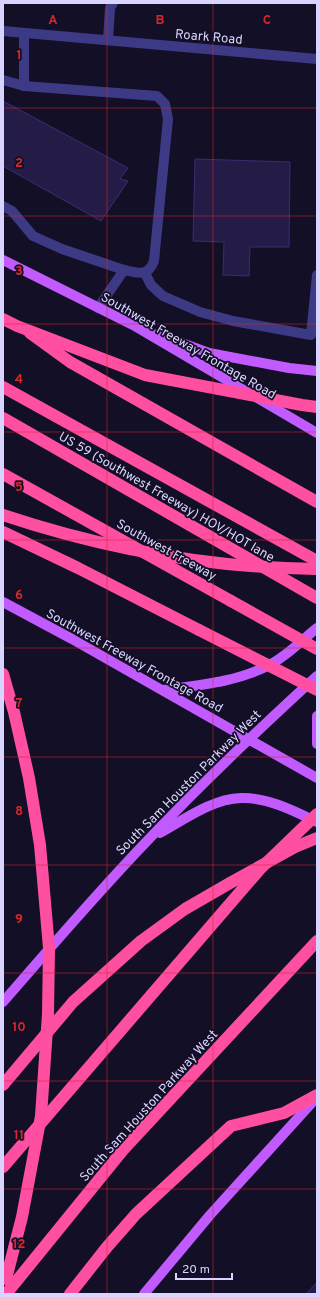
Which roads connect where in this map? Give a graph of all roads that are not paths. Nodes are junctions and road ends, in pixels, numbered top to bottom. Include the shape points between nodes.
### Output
1 (113, 3) edge
2 (3, 31) edge
3 (24, 33) junction
4 (108, 40) junction
5 (317, 59) edge
6 (3, 80) edge
7 (24, 86) junction
8 (3, 206) edge
9 (3, 260) edge
10 (124, 270) junction
11 (145, 273) junction
12 (317, 275) edge
13 (98, 308) junction
14 (3, 314) edge
15 (3, 319) edge
16 (133, 325) junction
17 (317, 371) edge
18 (3, 387) edge
19 (317, 407) edge
20 (3, 418) edge
21 (317, 433) edge
22 (3, 474) edge
23 (317, 502) edge
24 (3, 515) edge
25 (3, 532) edge
26 (317, 561) edge
27 (317, 569) edge
28 (317, 598) edge
29 (3, 602) edge
30 (317, 628) edge
31 (317, 649) edge
32 (3, 674) edge
33 (317, 676) edge
34 (163, 690) junction
35 (317, 690) edge
36 (317, 716) edge
37 (249, 739) junction
38 (317, 744) edge
39 (317, 778) edge
40 (317, 814) edge
41 (317, 822) edge
42 (317, 838) edge
43 (148, 840) junction
44 (317, 941) edge
45 (3, 1002) edge
46 (3, 1085) edge
47 (317, 1096) edge
48 (3, 1167) edge
49 (3, 1287) edge
50 (6, 1294) edge
51 (70, 1294) edge
52 (144, 1294) edge

1 - 4 street via 110,8
2 - 3 street, Roark Road
3 - 4 street, Roark Road
3 - 7 street
4 - 5 street, Roark Road
6 - 7 street
7 - 11 street via 157,96 165,104 168,119 154,261
8 - 10 street via 12,211 33,236 62,249
9 - 13 main road, Southwest Freeway Frontage Road
10 - 11 street
10 - 13 street
11 - 12 street via 151,285 164,296 200,312 311,335
13 - 16 main road, Southwest Freeway Frontage Road
14 - 23 highway via 70,362
15 - 19 highway, bridge via 145,376
16 - 17 main road via 210,353
16 - 21 main road, Southwest Freeway Frontage Road
18 - 26 highway
20 - 28 highway, US 59 (Southwest Freeway) HOV/HOT lane
22 - 31 highway, Southwest Freeway, bridge
24 - 27 highway, bridge via 70,536 163,556 238,566
25 - 35 highway, bridge
29 - 34 main road, Southwest Freeway Frontage Road
30 - 34 main road via 281,658 246,675 231,680
32 - 49 highway, bridge via 29,778 40,845 49,948 48,1014 41,1116 22,1217
33 - 37 main road, South Sam Houston Parkway West
34 - 37 main road, Southwest Freeway Frontage Road
36 - 38 main road
37 - 39 main road, Southwest Freeway Frontage Road
37 - 43 main road, South Sam Houston Parkway West
40 - 48 highway, bridge via 261,868
41 - 43 main road via 285,806 241,798 219,802 203,809
42 - 46 highway, bridge via 295,847 185,909 141,941 73,1002
43 - 45 main road, South Sam Houston Parkway West
44 - 50 highway, South Sam Houston Parkway West via 123,1150
47 - 51 highway via 284,1113 231,1126 136,1214
47 - 52 main road via 210,1215

